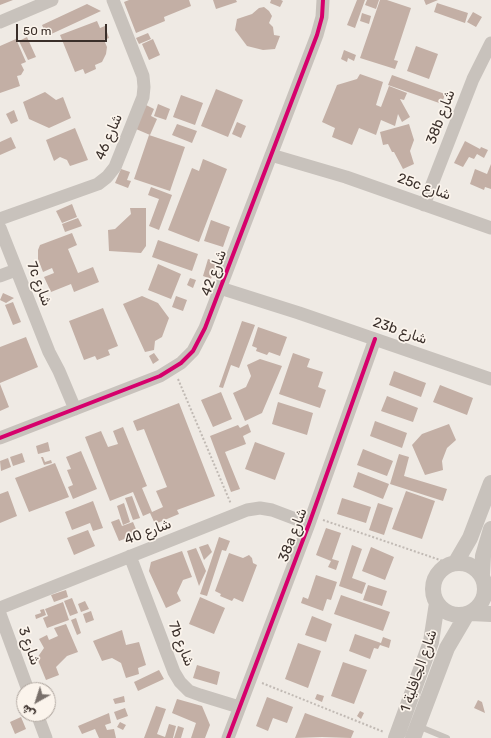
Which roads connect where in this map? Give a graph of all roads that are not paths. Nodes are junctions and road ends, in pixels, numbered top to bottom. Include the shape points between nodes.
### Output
1 (52, 0) edge
2 (113, 0) edge
3 (323, 0) edge
4 (0, 22) edge
5 (491, 42) edge
6 (273, 150) junction
7 (424, 205) junction
8 (0, 219) edge
9 (0, 228) edge
10 (491, 228) edge
11 (16, 270) junction
12 (0, 276) edge
13 (222, 284) junction
14 (375, 339) junction
15 (491, 379) edge
16 (71, 411) junction
17 (0, 438) edge
18 (491, 483) edge
19 (311, 520) junction
20 (491, 529) edge
21 (130, 556) junction
22 (453, 563) junction
23 (485, 579) edge
24 (437, 603) junction
25 (0, 608) edge
26 (469, 613) junction
27 (0, 614) edge
28 (491, 614) edge
29 (25, 682) edge
30 (239, 707) junction
31 (40, 722) edge
32 (415, 732) edge
33 (396, 737) edge
34 (46, 738) edge
35 (228, 738) edge
36 (447, 738) edge

1 - 4 street
2 - 8 street, شارع 46 via 143,76 144,87 143,97 115,167 98,184
3 - 6 street, شارع 42 via 320,26
5 - 7 street, 38b شارع via 473,79
6 - 7 street, 25c شارع
6 - 13 street, شارع 42
7 - 10 street, 25c شارع
9 - 11 street, 7c شارع
11 - 12 street
11 - 16 street, 7c شارع via 48,352 59,371
13 - 14 street, 23b شارع via 273,300 298,313
13 - 16 street, شارع 42 via 198,343 174,368
14 - 15 street, 23b شارع
14 - 19 street, 38a شارع
16 - 17 street, شارع 42
18 - 22 street via 470,538
19 - 21 street, شارع 40 via 260,508 247,510
19 - 30 street, 38a شارع
20 - 23 street via 483,556
21 - 25 street, شارع 40
21 - 30 street, 7b شارع via 180,682 200,695
22 - 23 street via 471,565
22 - 24 street via 438,573 434,580 433,588
23 - 26 street via 484,598 481,604
24 - 26 street via 450,613
24 - 33 street, شارع الجافلية 1 via 431,642
26 - 28 street
26 - 32 street, شارع الجافلية 1 via 447,648
27 - 29 street, شارع 3
30 - 35 street, 38a شارع
31 - 34 street
32 - 36 lane

